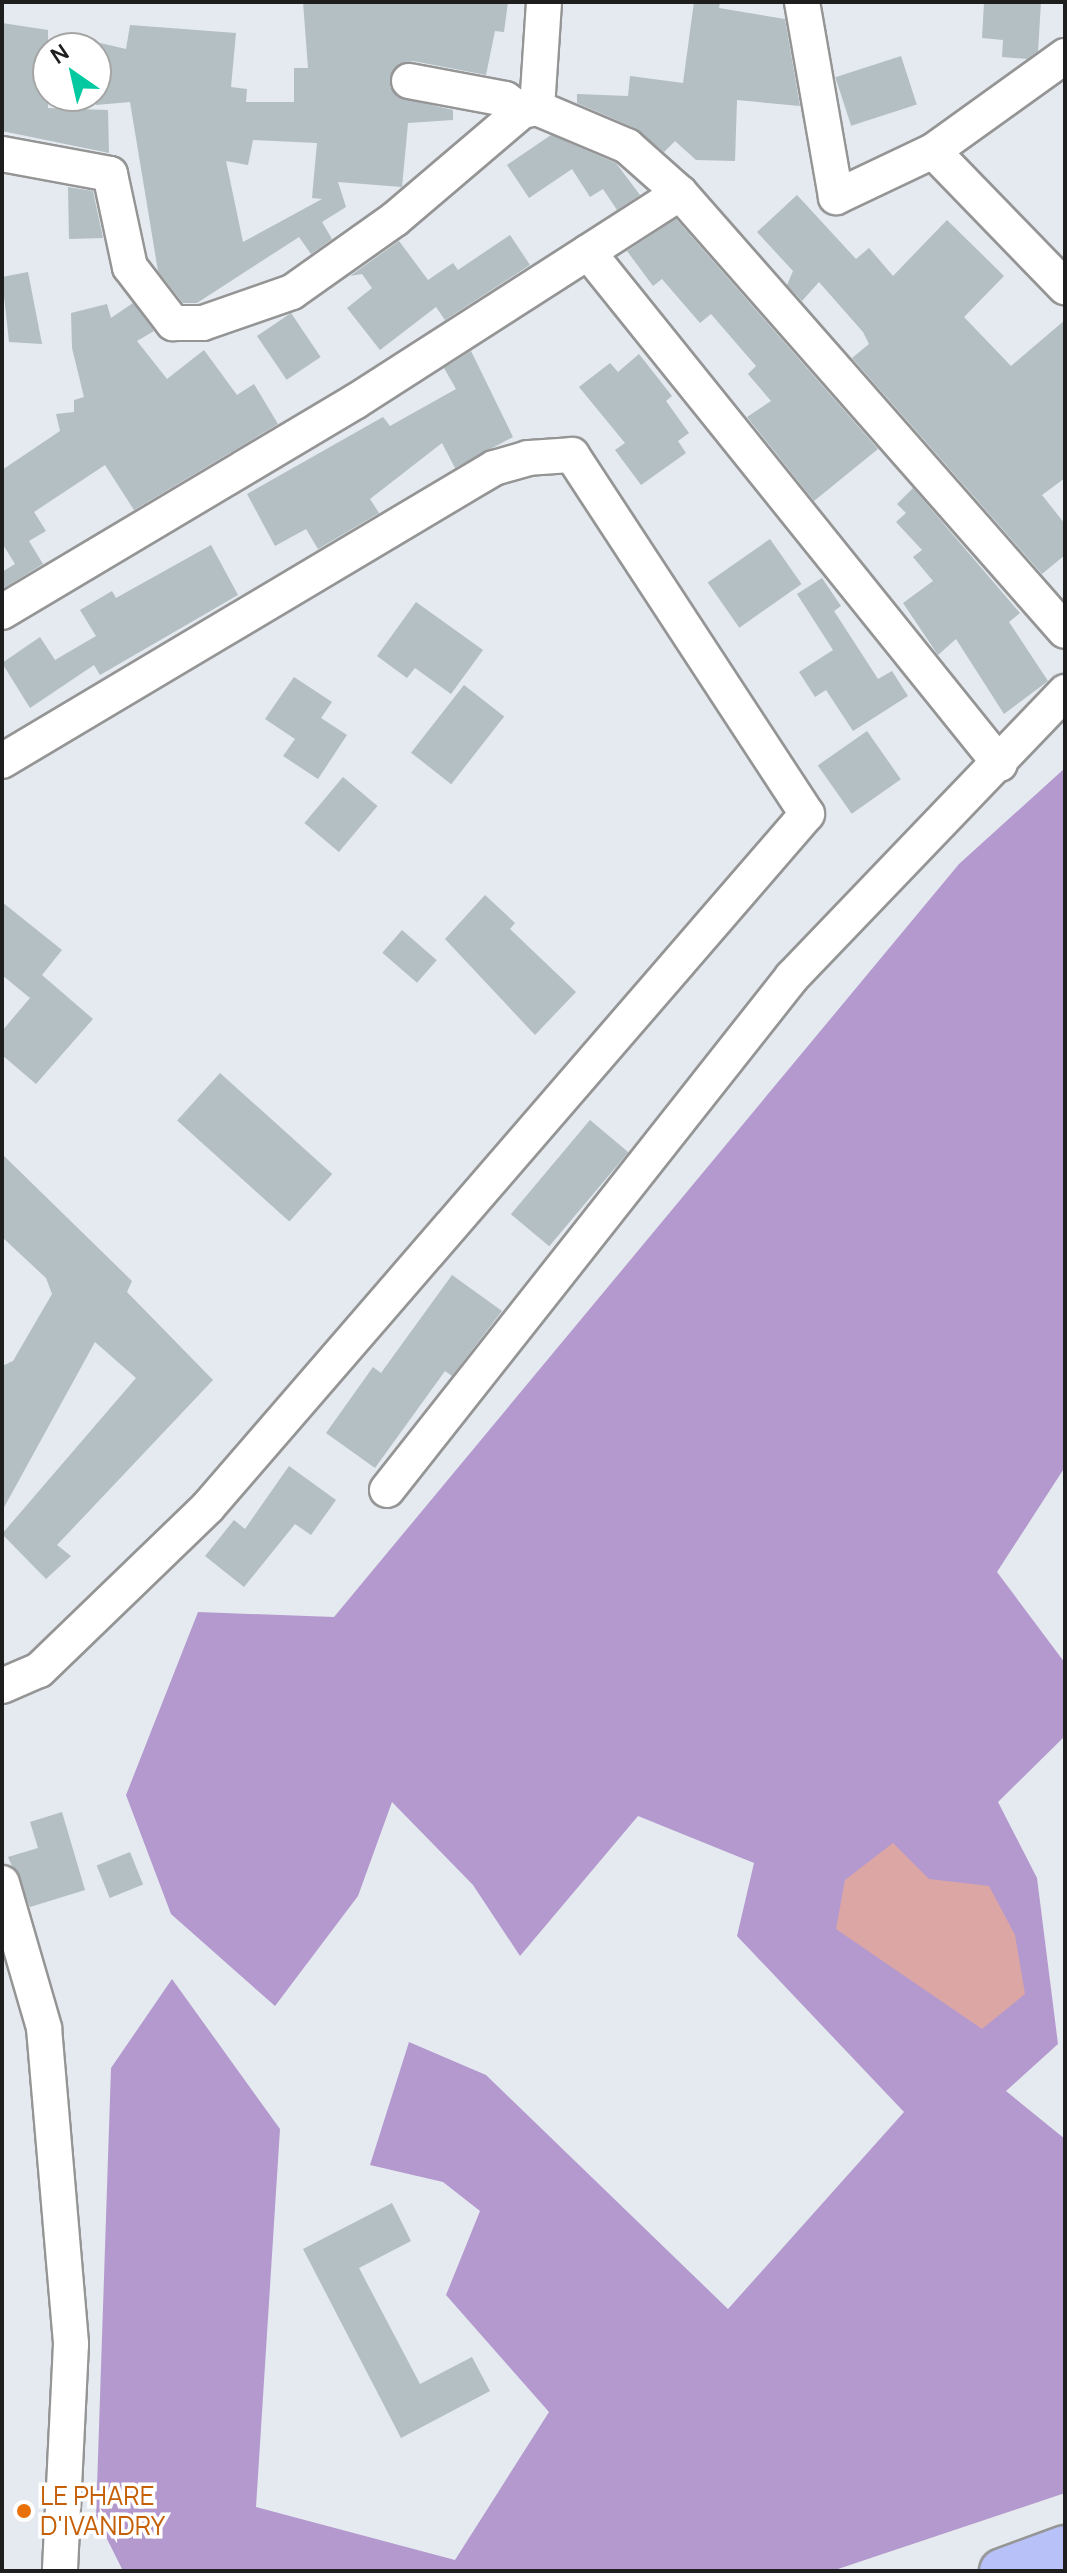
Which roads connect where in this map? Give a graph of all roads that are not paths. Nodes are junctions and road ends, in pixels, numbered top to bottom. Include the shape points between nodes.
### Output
1 (544, 2) edge
2 (802, 2) edge
3 (1065, 56) edge
4 (409, 81) dead end
5 (530, 109) junction
6 (933, 151) junction
7 (2, 154) edge
8 (680, 193) junction
9 (588, 252) junction
10 (1065, 287) edge
11 (2, 612) edge
12 (1065, 631) edge
13 (1065, 692) edge
14 (2, 761) edge
15 (1000, 764) junction
16 (387, 1490) dead end
17 (2, 1686) edge
18 (2, 1883) edge
19 (1065, 2548) edge
20 (60, 2571) edge
21 (1002, 2571) edge

1 - 5 street
2 - 6 street via 836,197
3 - 6 street
4 - 5 street via 505,99
5 - 7 street via 395,219 292,292 203,323 173,323 130,267 110,174
5 - 8 street via 627,146
6 - 10 street
8 - 9 street
8 - 12 street
9 - 11 street via 356,401
9 - 15 street
13 - 15 street
14 - 17 street via 494,468 528,458 572,455 807,814 208,1507 39,1670
15 - 16 street via 792,977
18 - 20 street via 44,2028 70,2328
19 - 21 main road

